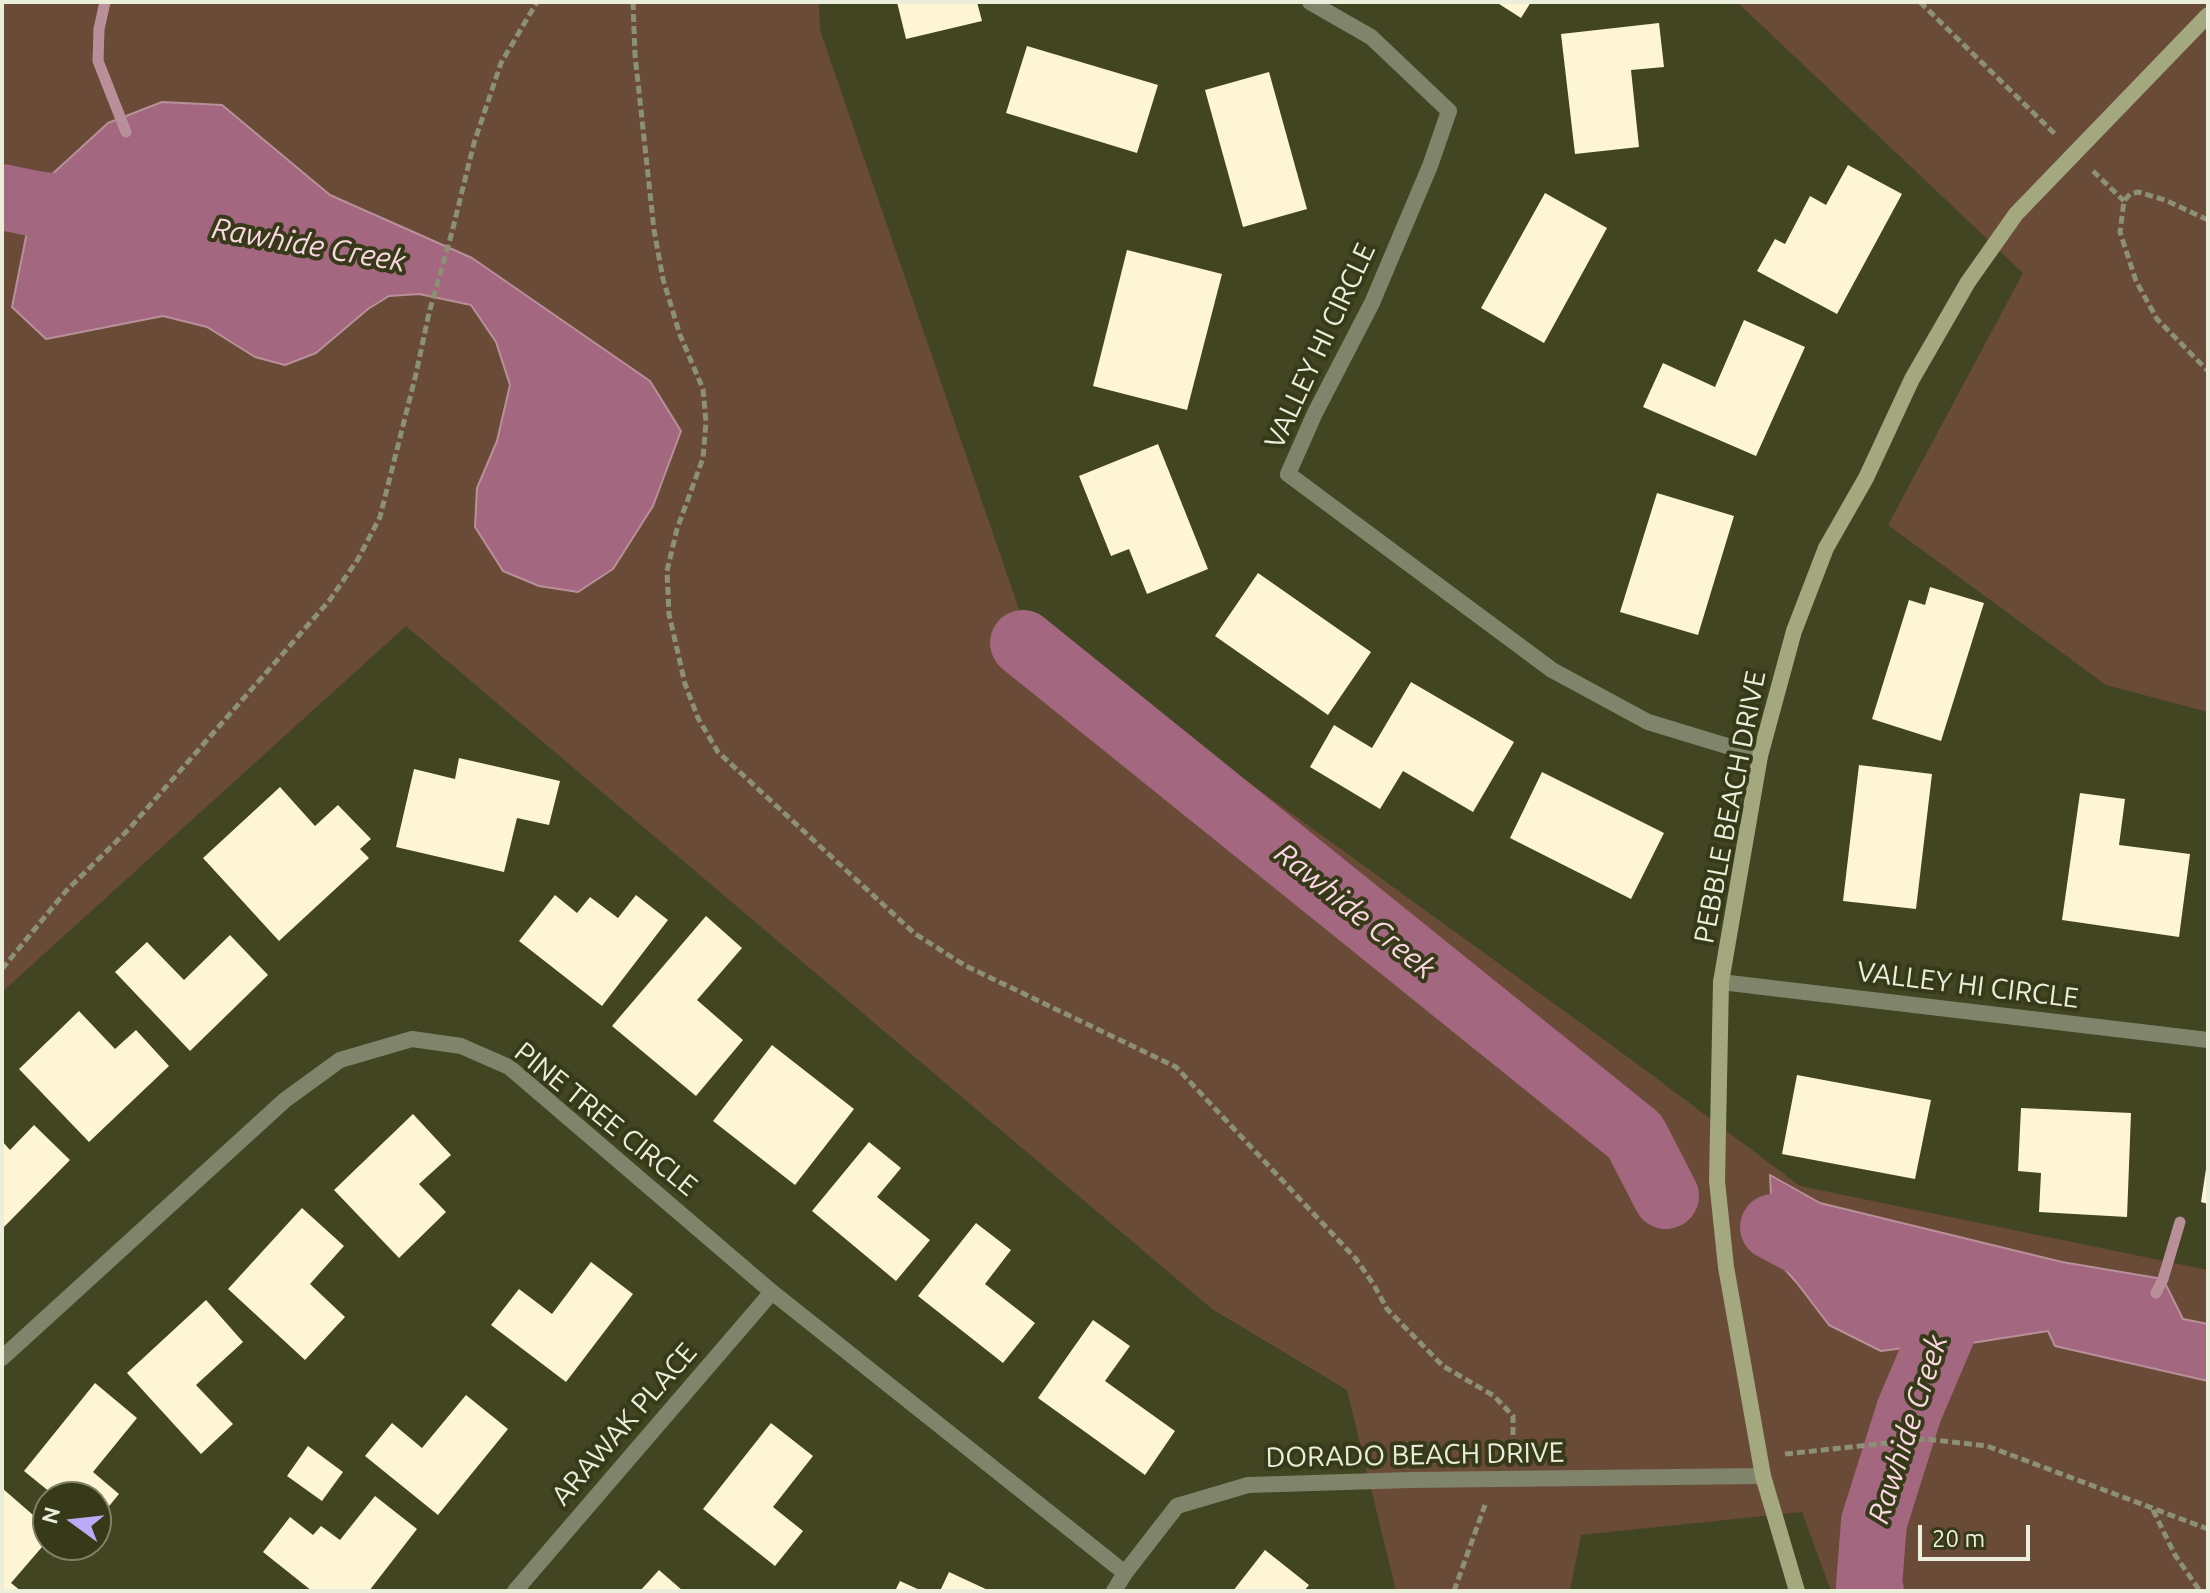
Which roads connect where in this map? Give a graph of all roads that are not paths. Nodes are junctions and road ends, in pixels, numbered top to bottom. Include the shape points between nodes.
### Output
1 (1310, 2) edge
2 (2208, 15) edge
3 (1760, 756) junction
4 (1721, 982) junction
5 (2208, 1040) edge
6 (772, 1292) junction
7 (2, 1358) edge
8 (1763, 1476) junction
9 (1125, 1573) junction
10 (515, 1591) edge
11 (1114, 1591) edge
12 (1797, 1591) edge

1 - 3 street, VALLEY HI CIRCLE via 1371,37 1449,111 1372,303 1288,474 1552,670 1648,722
2 - 3 street, PEBBLE BEACH DRIVE via 2016,214 1968,282 1826,548 1794,631
3 - 4 street, PEBBLE BEACH DRIVE
4 - 5 street, VALLEY HI CIRCLE
4 - 8 street, PEBBLE BEACH DRIVE via 1717,1181 1726,1267
6 - 7 street, PINE TREE CIRCLE via 509,1067 461,1046 412,1039 340,1060 285,1100
6 - 9 street, PINE TREE CIRCLE
6 - 10 street, ARAWAK PLACE
8 - 9 street, DORADO BEACH DRIVE via 1248,1485 1177,1506
8 - 12 street, PEBBLE BEACH DRIVE
9 - 11 street, DORADO BEACH DRIVE

